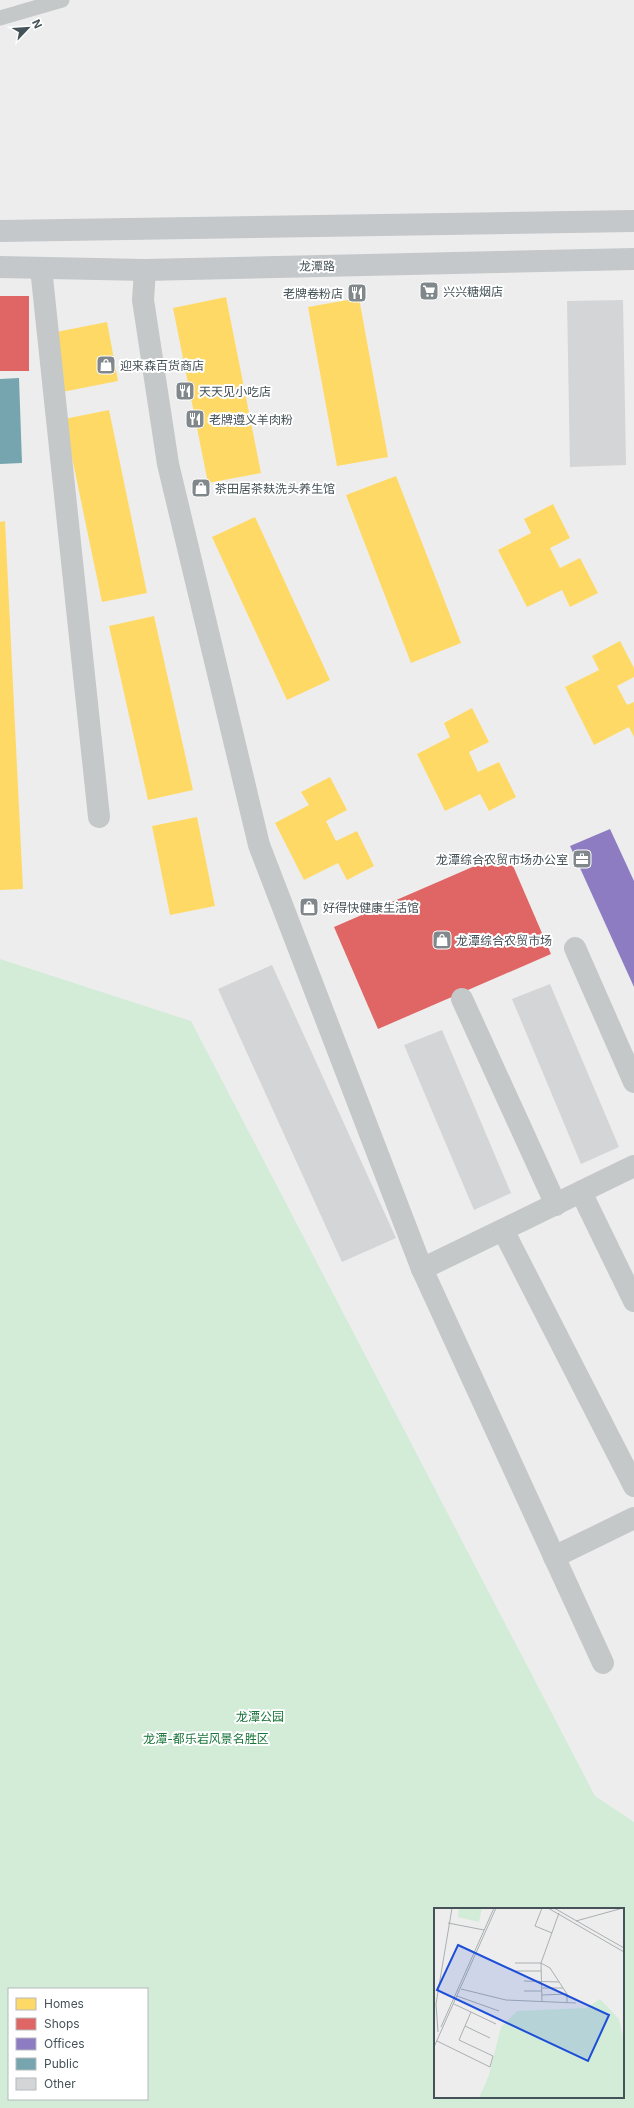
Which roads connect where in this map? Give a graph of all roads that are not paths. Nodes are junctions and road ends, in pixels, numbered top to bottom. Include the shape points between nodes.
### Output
1 (62, 0) edge
2 (0, 18) edge
3 (634, 221) edge
4 (0, 231) edge
5 (634, 259) edge
6 (0, 267) edge
7 (41, 268) junction
8 (145, 270) junction
9 (99, 817) dead end
10 (575, 948) dead end
11 (462, 999) dead end
12 (634, 1082) edge
13 (634, 1166) edge
14 (581, 1192) junction
15 (556, 1204) junction
16 (503, 1230) junction
17 (422, 1269) junction
18 (634, 1301) edge
19 (634, 1486) edge
20 (634, 1518) edge
21 (554, 1557) junction
22 (603, 1663) dead end

1 - 2 lane
3 - 4 street
5 - 8 street, 龙潭路
6 - 7 street, 龙潭路
7 - 8 street, 龙潭路
7 - 9 street
8 - 17 street via 143,300 168,464 259,845
10 - 12 street
11 - 15 street
13 - 14 street
14 - 15 street
14 - 18 street
15 - 16 street
16 - 17 street
16 - 19 street
17 - 21 street
20 - 21 street
21 - 22 street

